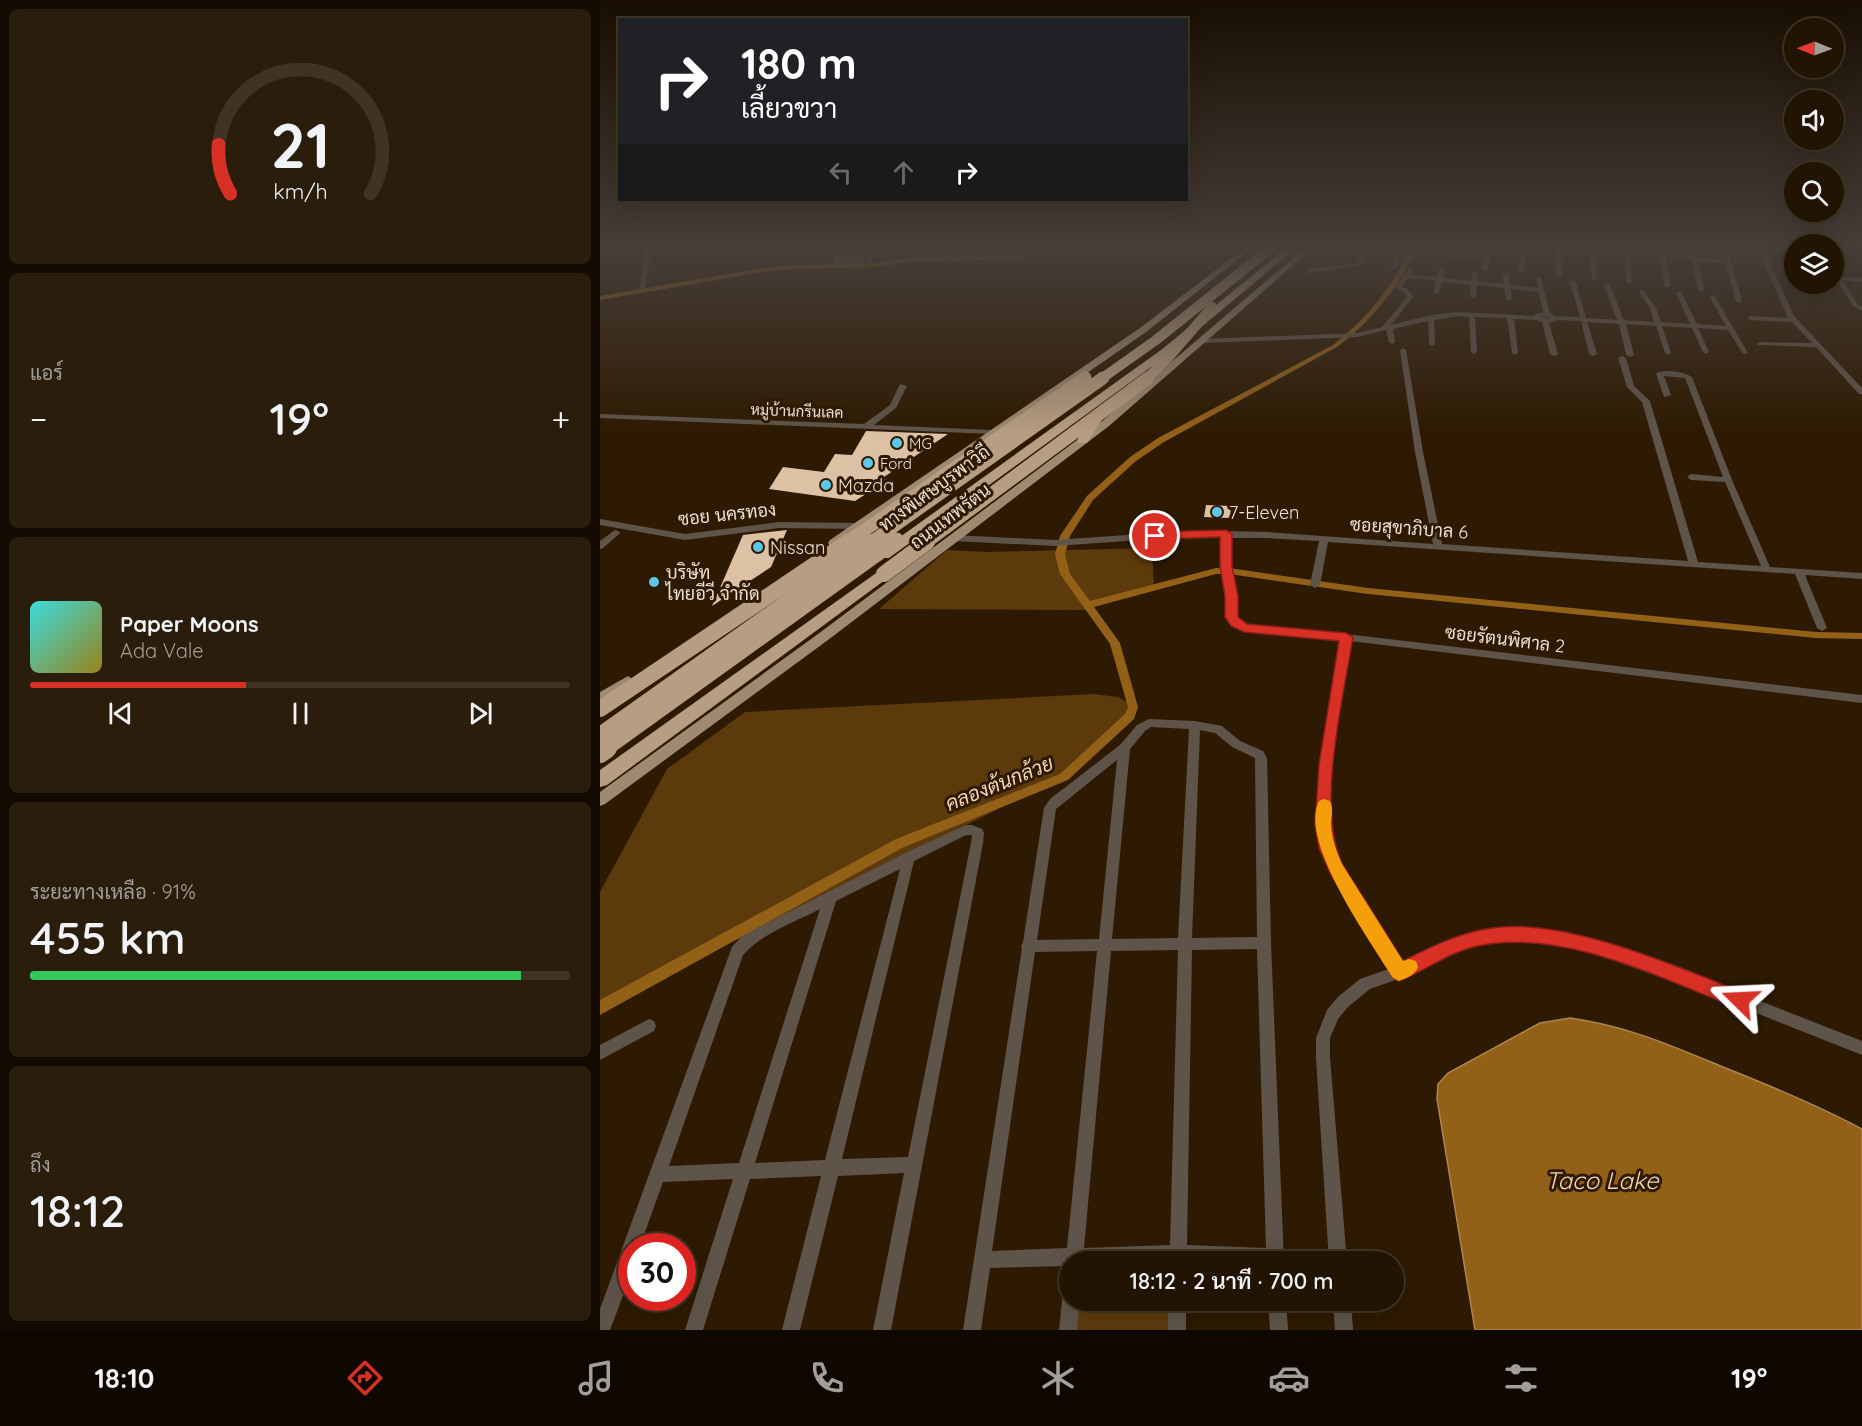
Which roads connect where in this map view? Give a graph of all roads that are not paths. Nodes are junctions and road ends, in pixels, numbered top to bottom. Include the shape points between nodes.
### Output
1 (1170, 309) edge
2 (1190, 309) edge
3 (1202, 309) edge
4 (1203, 309) edge
5 (1203, 309) edge
6 (1205, 309) edge
7 (1219, 309) edge
8 (1240, 309) edge
9 (1401, 309) edge
10 (1547, 309) edge
11 (1580, 309) edge
12 (1616, 309) edge
13 (1653, 309) edge
14 (1686, 309) edge
15 (1720, 309) edge
16 (1788, 309) edge
17 (1472, 315) junction
18 (1431, 317) junction
19 (1510, 317) junction
20 (1549, 318) junction
21 (1750, 318) dead end
22 (1583, 320) junction
23 (1794, 320) junction
24 (1622, 323) junction
25 (1657, 325) junction
26 (1694, 327) junction
27 (1387, 328) junction
28 (1731, 328) junction
29 (1203, 341) junction
30 (1392, 342) dead end
31 (1432, 344) dead end
32 (1760, 344) dead end
33 (1818, 345) junction
34 (1403, 350) dead end
35 (1474, 352) dead end
36 (1706, 352) dead end
37 (1515, 353) dead end
38 (1668, 353) dead end
39 (1745, 353) dead end
40 (1554, 354) dead end
41 (1593, 354) dead end
42 (903, 386) dead end
43 (1118, 386) junction
44 (1862, 392) edge
45 (1667, 394) dead end
46 (600, 416) edge
47 (866, 427) junction
48 (992, 432) junction
49 (1083, 440) junction
50 (1691, 477) dead end
51 (1728, 480) junction
52 (600, 522) edge
53 (859, 526) junction
54 (615, 533) dead end
55 (1226, 534) junction
56 (953, 538) junction
57 (1324, 539) junction
58 (600, 546) edge
59 (1438, 547) junction
60 (835, 551) junction
61 (1694, 564) junction
62 (1767, 570) junction
63 (1799, 572) junction
64 (884, 574) junction
65 (1862, 576) edge
66 (1315, 585) dead end
67 (1822, 628) dead end
68 (1346, 637) junction
69 (600, 699) edge
70 (1862, 699) edge
71 (600, 710) edge
72 (1195, 725) junction
73 (600, 729) edge
74 (600, 735) edge
75 (1124, 748) junction
76 (600, 753) edge
77 (600, 762) edge
78 (600, 780) edge
79 (600, 800) edge
80 (909, 857) junction
81 (830, 898) junction
82 (1264, 943) junction
83 (1185, 944) junction
84 (1104, 945) junction
85 (1028, 946) junction
86 (1399, 972) junction
87 (649, 1026) dead end
88 (1862, 1048) edge
89 (600, 1053) edge
90 (914, 1165) junction
91 (831, 1169) junction
92 (744, 1171) junction
93 (658, 1174) junction
94 (637, 1233) edge
95 (1075, 1251) edge
96 (1178, 1251) edge
97 (1275, 1251) edge
98 (1337, 1251) edge
99 (1059, 1259) edge
100 (982, 1260) junction
101 (618, 1284) edge
102 (1070, 1311) edge
103 (1177, 1311) edge
104 (1278, 1311) edge
105 (1342, 1311) edge
106 (601, 1330) edge
107 (694, 1330) edge
108 (791, 1330) edge
109 (882, 1330) edge
110 (972, 1330) edge
111 (1068, 1330) edge
112 (1177, 1330) edge
113 (1279, 1330) edge
114 (1344, 1330) edge

1 - 48 main road
2 - 73 highway, ถนนเทพรัตน via 1144,346
3 - 60 highway, bridge via 1100,368
4 - 74 highway, ทางพิเศษบูรพาวิถี, bridge
5 - 76 highway, ทางพิเศษบูรพาวิถี, bridge via 1075,411
6 - 64 highway, bridge via 1168,358 1143,381
7 - 43 highway, ถนนเทพรัตน
8 - 29 main road, ถนนเทพรัตน
9 - 27 street
10 - 20 street
11 - 22 street
12 - 24 street
13 - 25 street
14 - 26 street
15 - 28 street
16 - 23 street
17 - 18 street
17 - 19 street
17 - 35 street
18 - 27 street
18 - 31 street
19 - 20 street via 1521,314
19 - 37 street
20 - 22 street
20 - 40 street
21 - 23 street
22 - 24 street
22 - 41 street
23 - 33 street
24 - 25 street
24 - 61 street via 1631,387 1646,401
25 - 26 street
25 - 38 street
26 - 28 street
26 - 36 street
27 - 29 street via 1348,336
27 - 30 street
28 - 39 street
29 - 49 main road, ถนนเทพรัตน
32 - 33 street
33 - 44 street
34 - 59 street
42 - 47 street via 893,406
43 - 49 highway
43 - 77 highway, ถนนเทพรัตน
45 - 51 street via 1660,374 1688,377
46 - 47 street, หมู่บ้านกรีนเลค
47 - 48 street, หมู่บ้านกรีนเลค
48 - 53 main road
49 - 56 main road, ถนนเทพรัตน
50 - 51 street
51 - 62 street
52 - 53 street, ซอย นครทอง via 685,537 779,525
53 - 69 main road
54 - 58 street
55 - 56 street, ซอยสุขาภิบาล 6 via 1055,543
55 - 57 street, ซอยสุขาภิบาล 6
55 - 68 street, ซอยรัตนพิศาล 2 via 1226,566 1236,623 1244,628
56 - 79 main road, ถนนเทพรัตน
57 - 59 street, ซอยสุขาภิบาล 6
57 - 66 street
59 - 61 street, ซอยสุขาภิบาล 6
60 - 64 highway, bridge via 855,547 877,551 884,559
60 - 71 highway, bridge
61 - 62 street, ซอยสุขาภิบาล 6
62 - 63 street, ซอยสุขาภิบาล 6
63 - 65 street, ซอยสุขาภิบาล 6
63 - 67 street
64 - 78 highway
68 - 70 street, ซอยรัตนพิศาล 2
68 - 86 street via 1326,765 1323,825 1336,868
72 - 75 street via 1149,723
72 - 82 street via 1221,731 1261,758
72 - 83 street
75 - 84 street
75 - 85 street via 1050,808
80 - 81 street
80 - 90 street via 966,830 978,833
80 - 91 street
81 - 92 street
81 - 93 street via 760,933 737,951
82 - 83 street
82 - 97 street
83 - 84 street
83 - 96 street
84 - 85 street
84 - 95 street
85 - 100 street
86 - 88 street via 1449,946 1477,939 1502,934 1553,936 1622,956
86 - 98 street via 1365,984 1343,1002 1325,1028 1323,1058
87 - 89 street
90 - 91 street
90 - 109 street
91 - 92 street
91 - 108 street
92 - 93 street
92 - 107 street
93 - 94 street
99 - 100 street
100 - 110 street
101 - 106 street
102 - 111 street
103 - 112 street
104 - 113 street
105 - 114 street

